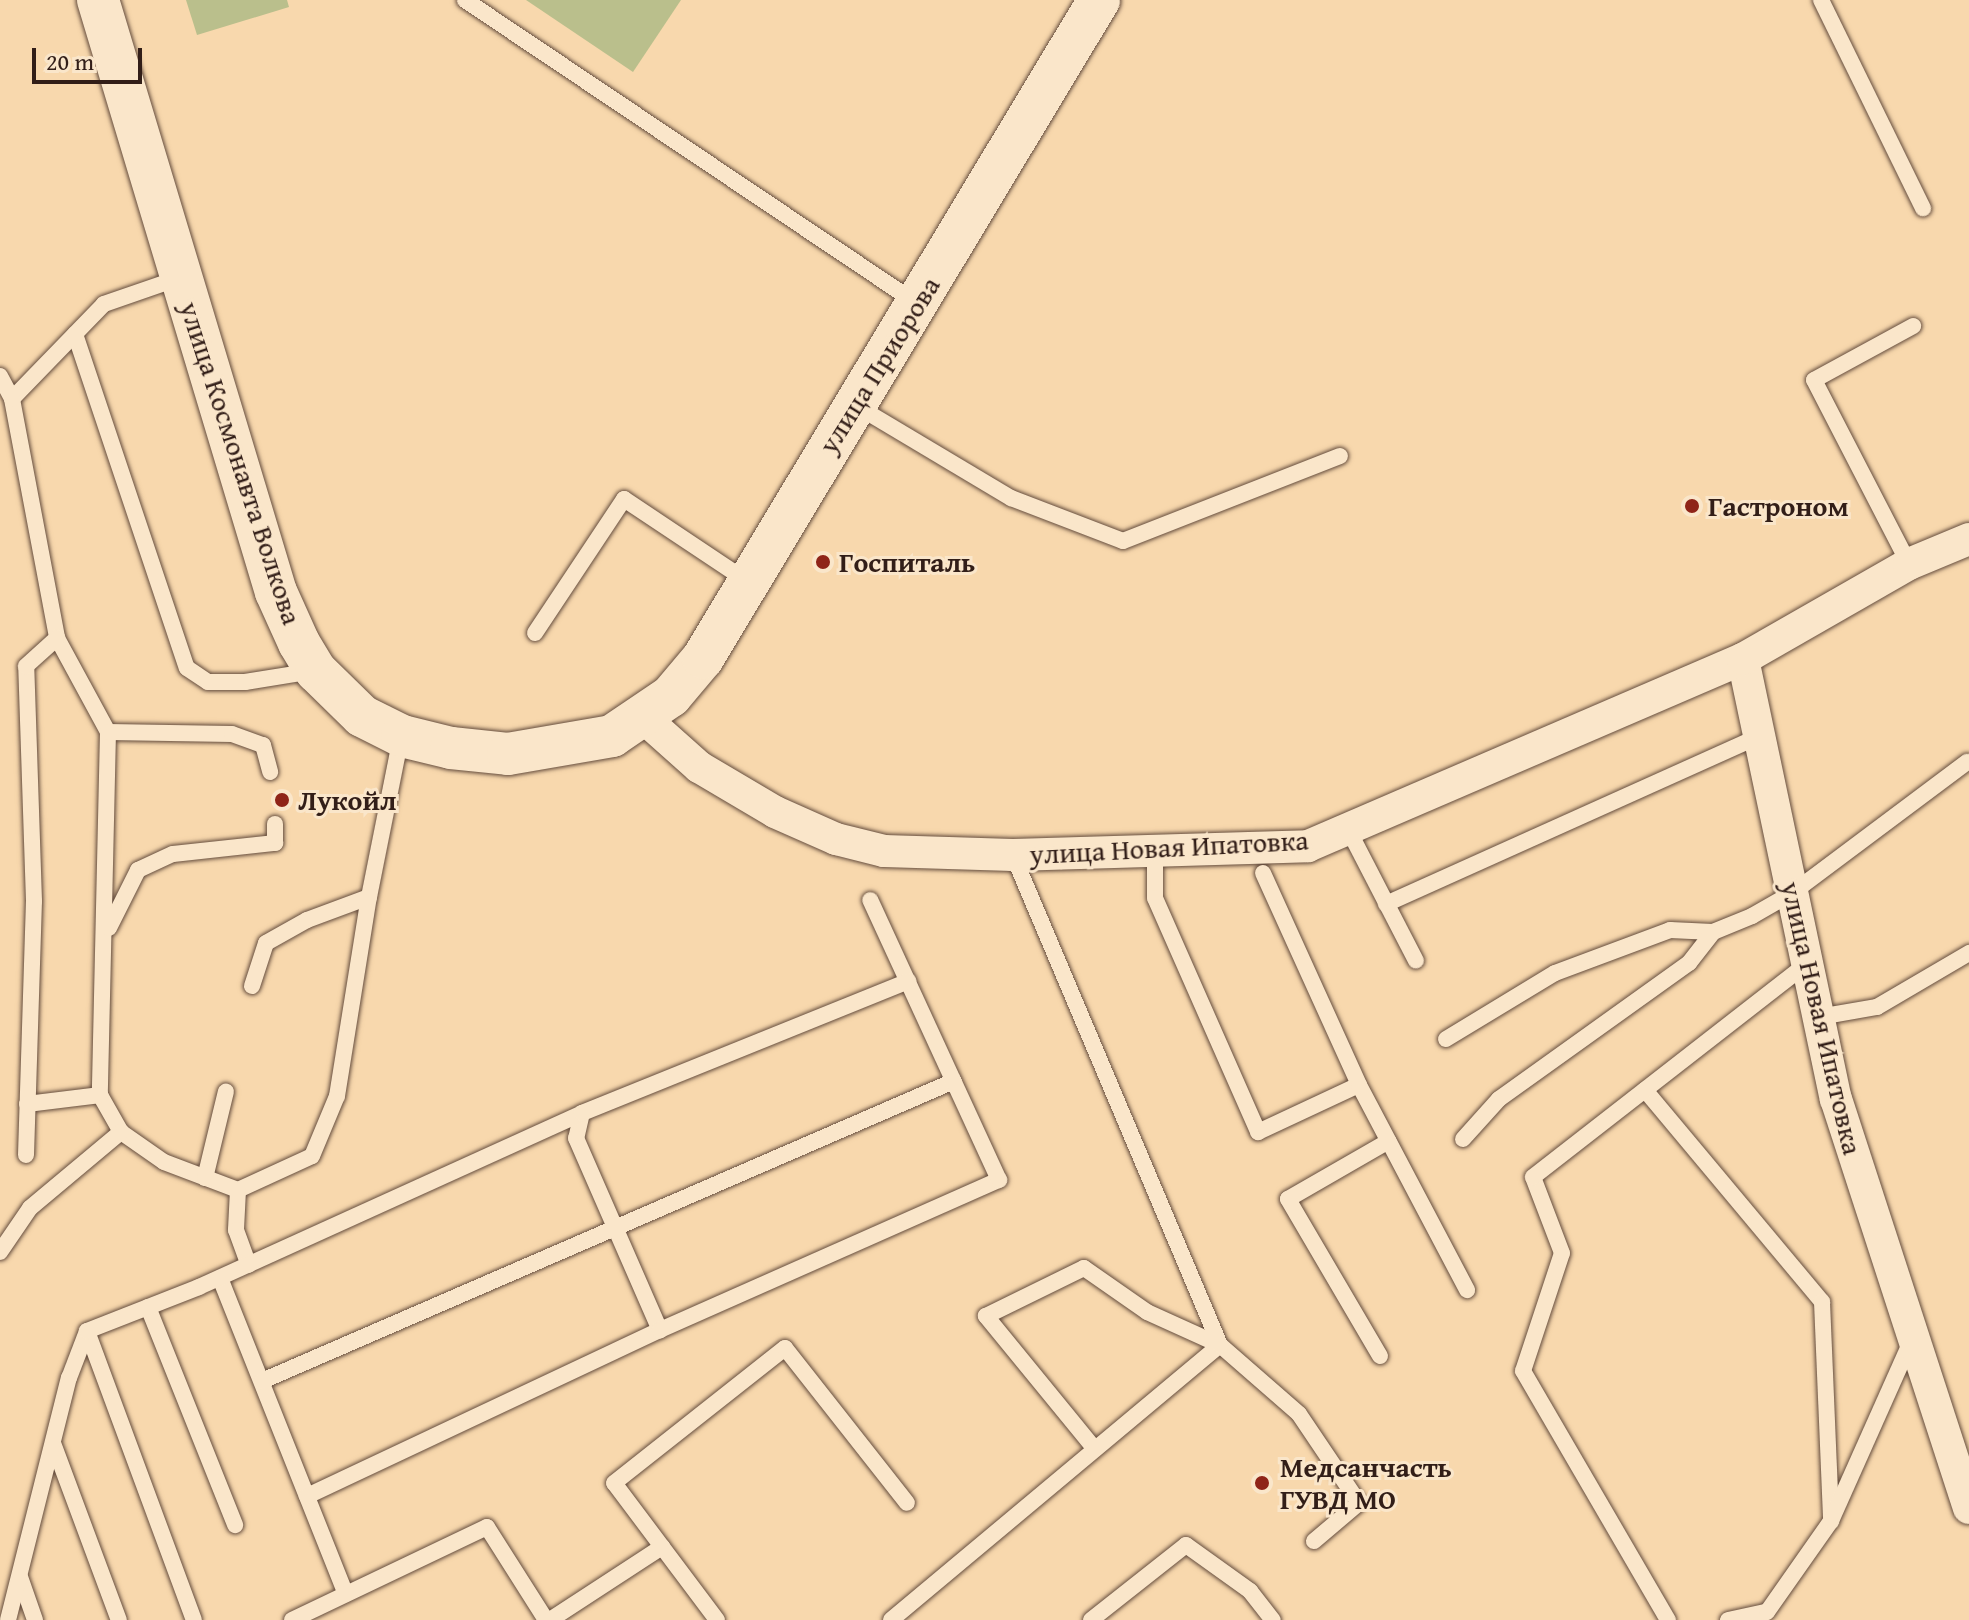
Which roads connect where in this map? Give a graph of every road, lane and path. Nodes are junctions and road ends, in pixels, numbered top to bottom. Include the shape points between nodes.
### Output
1 (98, 0) edge
2 (465, 0) edge
3 (1821, 0) edge
4 (1091, 3) edge
5 (1923, 208) dead end
6 (183, 277) junction
7 (918, 303) junction
8 (1913, 326) dead end
9 (75, 334) junction
10 (0, 376) edge
11 (12, 399) junction
12 (854, 404) junction
13 (1340, 456) dead end
14 (1969, 539) edge
15 (1909, 564) junction
16 (747, 581) junction
17 (535, 633) dead end
18 (57, 638) junction
19 (1743, 659) junction
20 (316, 671) junction
21 (644, 718) junction
22 (108, 732) junction
23 (402, 736) junction
24 (1759, 736) junction
25 (1967, 762) edge
26 (270, 772) dead end
27 (275, 824) dead end
28 (1348, 829) junction
29 (1155, 851) junction
30 (1013, 855) junction
31 (1263, 873) dead end
32 (1792, 893) junction
33 (369, 897) junction
34 (870, 900) dead end
35 (1386, 904) junction
36 (1713, 932) junction
37 (107, 933) junction
38 (1969, 953) edge
39 (1416, 961) dead end
40 (1807, 964) junction
41 (908, 981) junction
42 (252, 986) dead end
43 (1819, 1017) junction
44 (1446, 1039) dead end
45 (954, 1081) junction
46 (1359, 1085) junction
47 (1645, 1090) junction
48 (226, 1091) dead end
49 (100, 1095) junction
50 (27, 1104) junction
51 (582, 1113) junction
52 (121, 1132) junction
53 (1463, 1139) dead end
54 (1389, 1141) junction
55 (26, 1155) dead end
56 (205, 1178) junction
57 (238, 1190) junction
58 (614, 1228) junction
59 (0, 1252) edge
60 (249, 1265) junction
61 (220, 1278) junction
62 (1467, 1290) dead end
63 (148, 1307) junction
64 (660, 1330) junction
65 (87, 1331) junction
66 (1912, 1338) junction
67 (1220, 1345) junction
68 (1380, 1356) dead end
69 (262, 1381) junction
70 (53, 1443) junction
71 (1094, 1448) junction
72 (307, 1496) junction
73 (907, 1503) dead end
74 (1969, 1508) edge
75 (1831, 1521) junction
76 (235, 1525) dead end
77 (1314, 1541) dead end
78 (662, 1547) junction
79 (19, 1575) junction
80 (346, 1594) junction
81 (8, 1620) edge
82 (35, 1620) edge
83 (119, 1620) edge
84 (194, 1620) edge
85 (292, 1620) edge
86 (548, 1620) edge
87 (717, 1620) edge
88 (891, 1620) edge
89 (1091, 1620) edge
90 (1273, 1620) edge
91 (1668, 1620) edge
92 (1728, 1620) edge

1 - 6 street, улица Космонавта Волкова
2 - 7 lane
3 - 5 lane
4 - 7 street, улица Приорова
6 - 9 lane via 104,304
6 - 20 street, улица Космонавта Волкова via 276,592
7 - 12 street, улица Приорова
8 - 15 lane via 1814,380
9 - 11 lane
9 - 20 lane via 187,668 208,682
10 - 11 lane
11 - 18 lane
12 - 13 lane via 1011,498 1123,541
12 - 16 street, улица Приорова
14 - 15 street, улица Новая Ипатовка
15 - 19 street, улица Новая Ипатовка
16 - 17 lane via 624,499
16 - 21 street, улица Приорова via 703,658
18 - 22 lane
18 - 50 lane via 26,666 34,901
19 - 24 street, улица Новая Ипатовка
19 - 28 street, улица Новая Ипатовка
20 - 23 street, улица Космонавта Волкова via 362,716
21 - 23 street, улица Космонавта Волкова via 612,736 508,754
21 - 30 street, улица Новая Ипатовка via 699,767 775,812 836,839 884,851
22 - 26 lane via 232,734 263,745
22 - 37 lane
23 - 33 lane
24 - 32 street, улица Новая Ипатовка
24 - 35 lane
25 - 32 lane
27 - 37 lane via 275,843 173,854 138,870
28 - 29 street, улица Новая Ипатовка via 1308,846
28 - 35 lane
29 - 30 street, улица Новая Ипатовка
29 - 46 lane via 1155,898 1258,1132
30 - 67 lane
31 - 46 lane
32 - 36 lane
32 - 40 street, улица Новая Ипатовка
33 - 42 lane via 307,920 266,943
33 - 57 lane via 337,1096 312,1156
34 - 41 lane
35 - 39 lane
36 - 44 lane via 1670,930 1555,973
36 - 53 lane via 1689,963 1499,1099
37 - 49 lane
38 - 43 lane via 1877,1007
40 - 43 street, улица Новая Ипатовка
40 - 47 lane
41 - 45 lane
41 - 51 lane
43 - 66 street, улица Новая Ипатовка via 1836,1099
45 - 58 lane
45 - 64 lane via 999,1180
46 - 54 lane
47 - 75 lane via 1822,1302
47 - 91 lane via 1533,1177 1562,1253 1523,1371
48 - 56 lane
49 - 50 lane
49 - 52 lane
50 - 55 lane
51 - 58 lane via 576,1138
51 - 60 lane
52 - 56 lane via 164,1162
52 - 59 lane via 30,1208
54 - 62 lane
54 - 68 lane via 1288,1199
56 - 57 lane
57 - 60 lane via 236,1230
58 - 64 lane
58 - 69 lane
60 - 61 lane
61 - 63 lane
61 - 69 lane
63 - 65 lane
63 - 76 lane
64 - 72 lane
65 - 70 lane
65 - 84 lane
66 - 74 street, улица Новая Ипатовка
66 - 75 lane
67 - 71 lane
67 - 71 lane via 1147,1312 1084,1268 986,1316
67 - 77 lane via 1299,1414 1359,1503
69 - 72 lane
70 - 79 lane
70 - 83 lane
71 - 88 lane
72 - 80 lane
73 - 78 lane via 785,1348 614,1483
75 - 92 lane via 1767,1612
78 - 86 lane
78 - 87 lane
79 - 81 lane
79 - 82 lane
80 - 85 lane
80 - 86 lane via 487,1527
89 - 90 lane via 1186,1545 1250,1591

